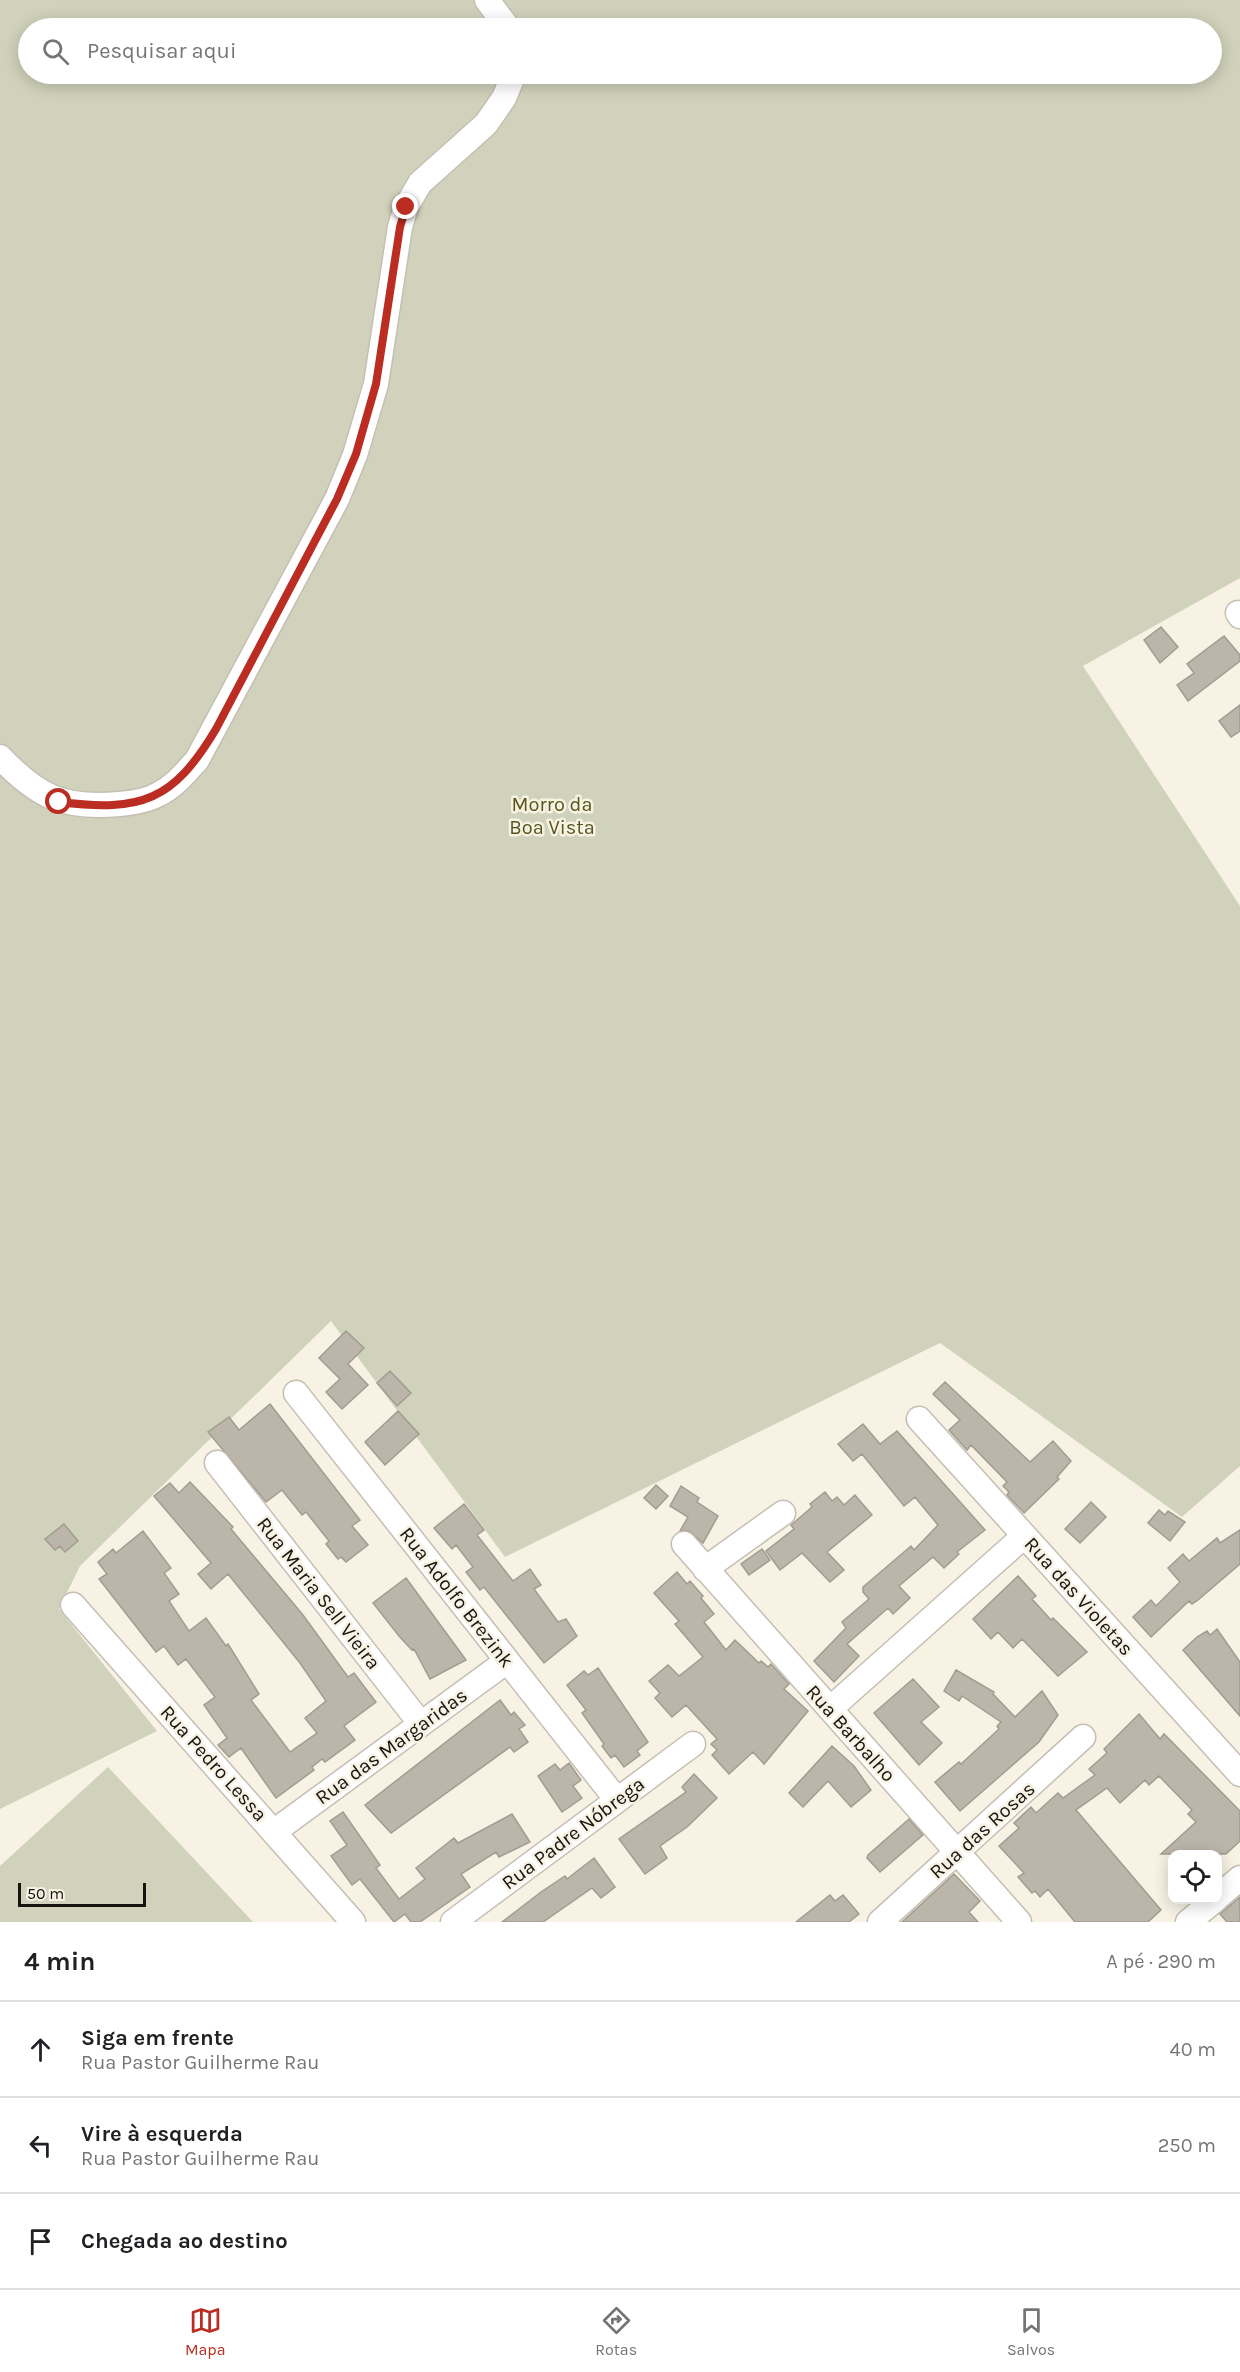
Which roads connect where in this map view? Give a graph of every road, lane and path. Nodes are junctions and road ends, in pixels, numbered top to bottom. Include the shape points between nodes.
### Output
1 (487, 0) edge
2 (500, 18) edge
3 (510, 84) edge
4 (0, 757) edge
5 (296, 1393) dead end
6 (918, 1419) dead end
7 (217, 1463) dead end
8 (783, 1513) dead end
9 (1024, 1536) junction
10 (684, 1544) dead end
11 (705, 1569) junction
12 (73, 1605) dead end
13 (507, 1661) junction
14 (830, 1709) junction
15 (421, 1724) junction
16 (1083, 1737) dead end
17 (693, 1744) dead end
18 (1240, 1774) edge
19 (617, 1800) junction
20 (275, 1831) junction
21 (957, 1852) junction
22 (1240, 1878) edge
23 (1222, 1893) edge
24 (1209, 1904) edge
25 (353, 1922) edge
26 (453, 1922) edge
27 (880, 1922) edge
28 (1019, 1922) edge
29 (1188, 1922) edge

1 - 2 street
3 - 4 street via 486,124 420,183 406,207 376,384 356,454 337,499 197,760 177,782 158,795 106,805 59,802 34,789
5 - 13 street, Rua Adolfo Brezink
6 - 9 street, Rua das Violetas
7 - 15 street, Rua Maria Sell Vieira
8 - 11 street
9 - 14 street
9 - 18 street, Rua das Violetas
10 - 11 street, Rua Barbalho
11 - 14 street, Rua Barbalho
12 - 20 street, Rua Pedro Lessa
13 - 15 street, Rua das Margaridas
13 - 19 street, Rua Adolfo Brezink
14 - 21 street, Rua Barbalho
15 - 20 street, Rua das Margaridas
16 - 21 street, Rua das Rosas
17 - 19 street, Rua Padre Nóbrega
19 - 26 street, Rua Padre Nóbrega
20 - 25 street, Rua Pedro Lessa
21 - 27 street, Rua das Rosas
21 - 28 street, Rua Barbalho
22 - 23 street
24 - 29 street

